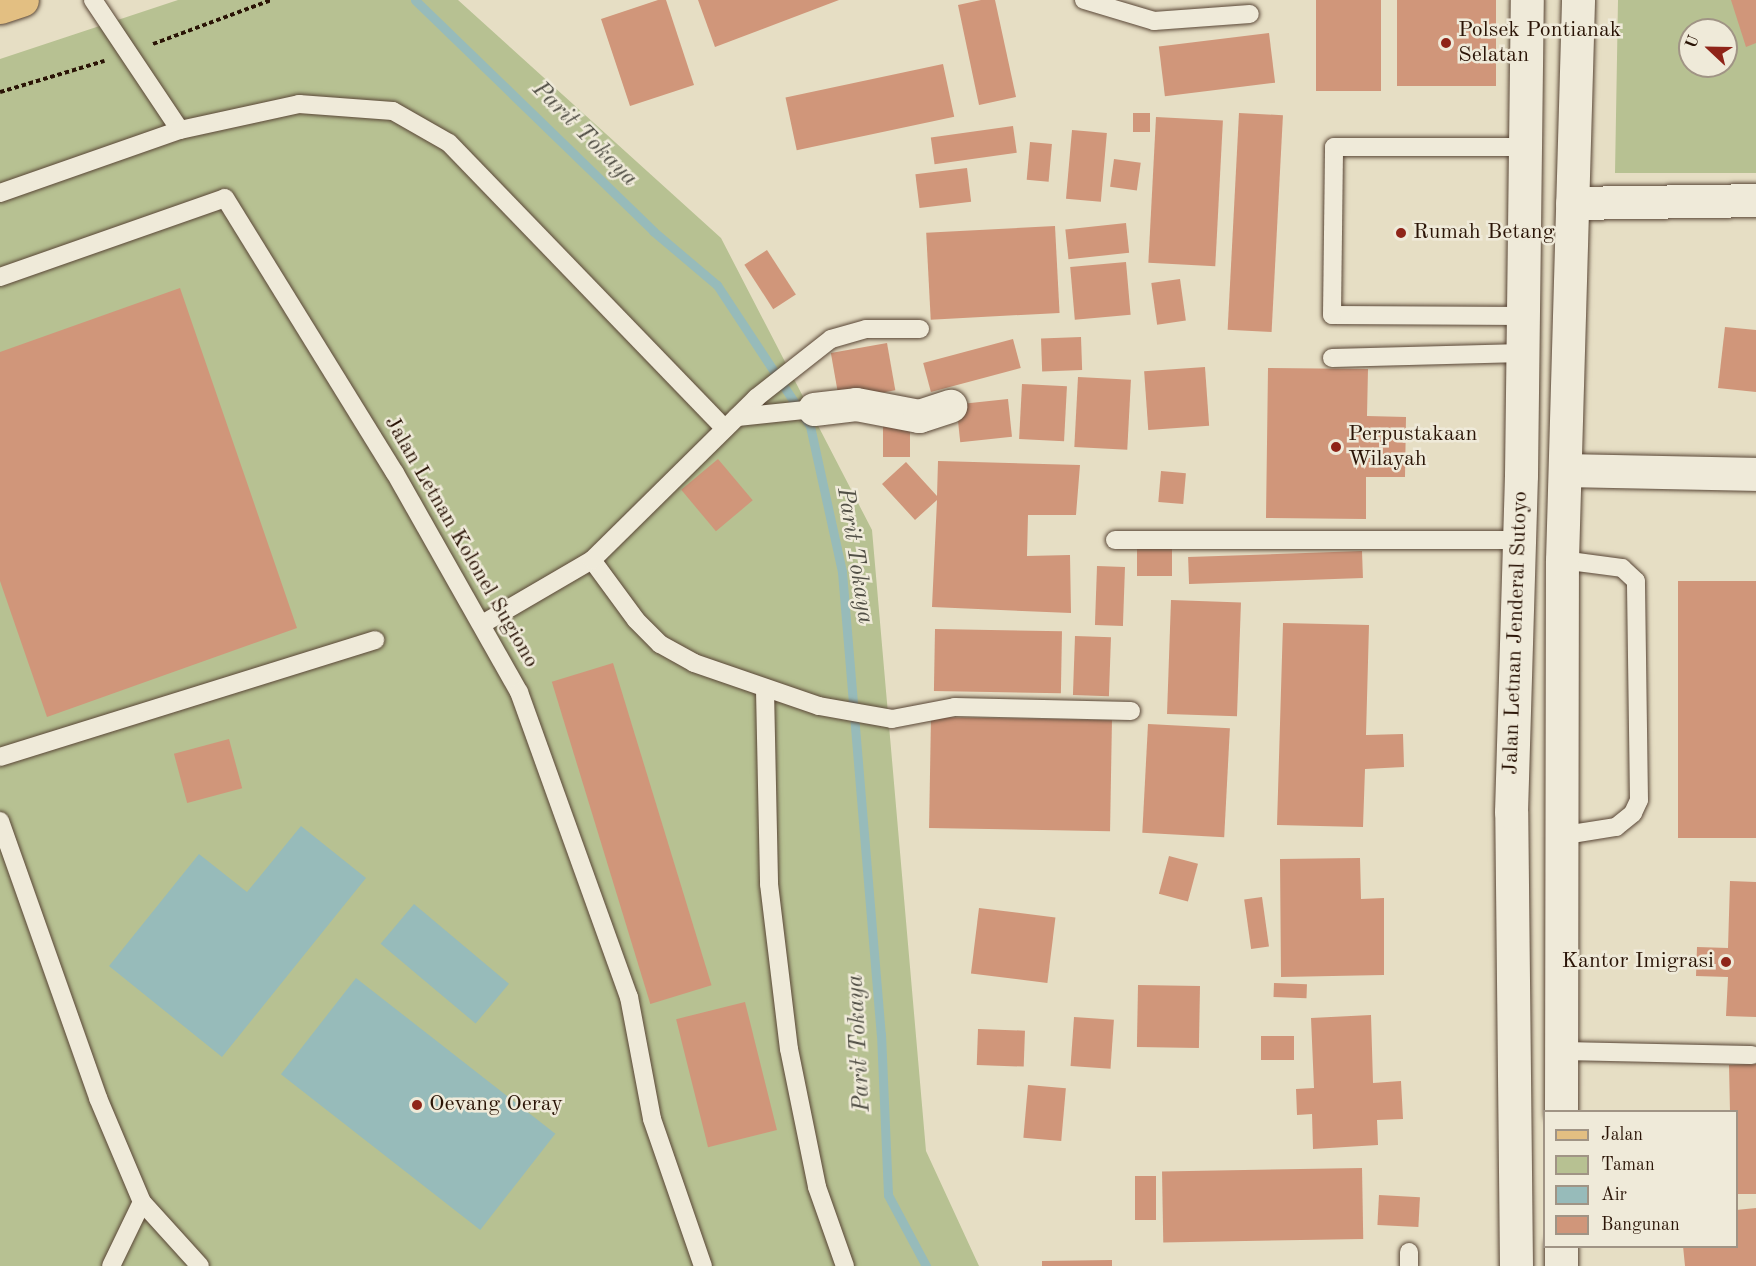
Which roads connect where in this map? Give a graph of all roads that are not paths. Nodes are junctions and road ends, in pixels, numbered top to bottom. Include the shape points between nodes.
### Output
1 (22, 0) edge
2 (93, 0) edge
3 (1084, 0) edge
4 (1527, 0) edge
5 (1578, 0) edge
6 (0, 7) edge
7 (1250, 15) dead end
8 (180, 130) junction
9 (1525, 147) junction
10 (0, 194) edge
11 (1756, 200) edge
12 (1572, 203) junction
13 (0, 276) edge
14 (1524, 316) junction
15 (920, 329) dead end
16 (1523, 353) junction
17 (1332, 358) dead end
18 (950, 406) dead end
19 (814, 409) joint
20 (731, 423) junction
21 (1568, 470) junction
22 (1756, 474) edge
23 (1115, 540) dead end
24 (1517, 540) junction
25 (592, 560) junction
26 (1562, 560) junction
27 (484, 623) junction
28 (375, 640) dead end
29 (765, 690) junction
30 (1131, 711) dead end
31 (0, 757) edge
32 (0, 821) edge
33 (1559, 836) junction
34 (1561, 1051) junction
35 (1752, 1055) dead end
36 (1561, 1110) edge
37 (142, 1202) junction
38 (1561, 1248) edge
39 (111, 1266) edge
40 (200, 1266) edge
41 (703, 1266) edge
42 (845, 1266) edge
43 (1516, 1266) edge
44 (1561, 1266) edge

1 - 6 main road
2 - 8 lane
3 - 7 lane via 1154,21
4 - 9 street, Jalan Letnan Jenderal Sutoyo
5 - 12 street, Jalan Letnan Jenderal Sutoyo
8 - 10 lane
8 - 20 lane via 299,104 393,111 449,143
9 - 14 street, Jalan Letnan Jenderal Sutoyo
9 - 14 lane via 1334,147 1332,304 1332,315
11 - 12 street
12 - 21 street, Jalan Letnan Jenderal Sutoyo
13 - 27 lane, Jalan Letnan Kolonel Sugiono via 225,198
14 - 16 street, Jalan Letnan Jenderal Sutoyo
15 - 20 lane via 848,332 818,349
16 - 17 lane
16 - 24 street, Jalan Letnan Jenderal Sutoyo
18 - 19 street via 919,416 856,404
19 - 20 lane via 769,413
20 - 25 lane
21 - 22 street
21 - 26 street, Jalan Letnan Jenderal Sutoyo
23 - 24 lane
24 - 43 street, Jalan Letnan Jenderal Sutoyo via 1511,893
25 - 27 lane
25 - 29 lane via 636,620 660,644 694,663
26 - 33 street, Jalan Letnan Jenderal Sutoyo
26 - 33 lane via 1622,568 1636,580 1639,800 1627,820 1616,827
27 - 41 lane, Jalan Letnan Kolonel Sugiono via 519,692 629,997 652,1119
28 - 31 lane
29 - 30 lane via 819,706 885,718 955,707
29 - 42 lane via 769,884 789,1049 817,1187
32 - 37 lane via 99,1098
33 - 34 street, Jalan Letnan Jenderal Sutoyo
34 - 35 lane
34 - 36 street, Jalan Letnan Jenderal Sutoyo
37 - 39 lane
37 - 40 lane
38 - 44 street

